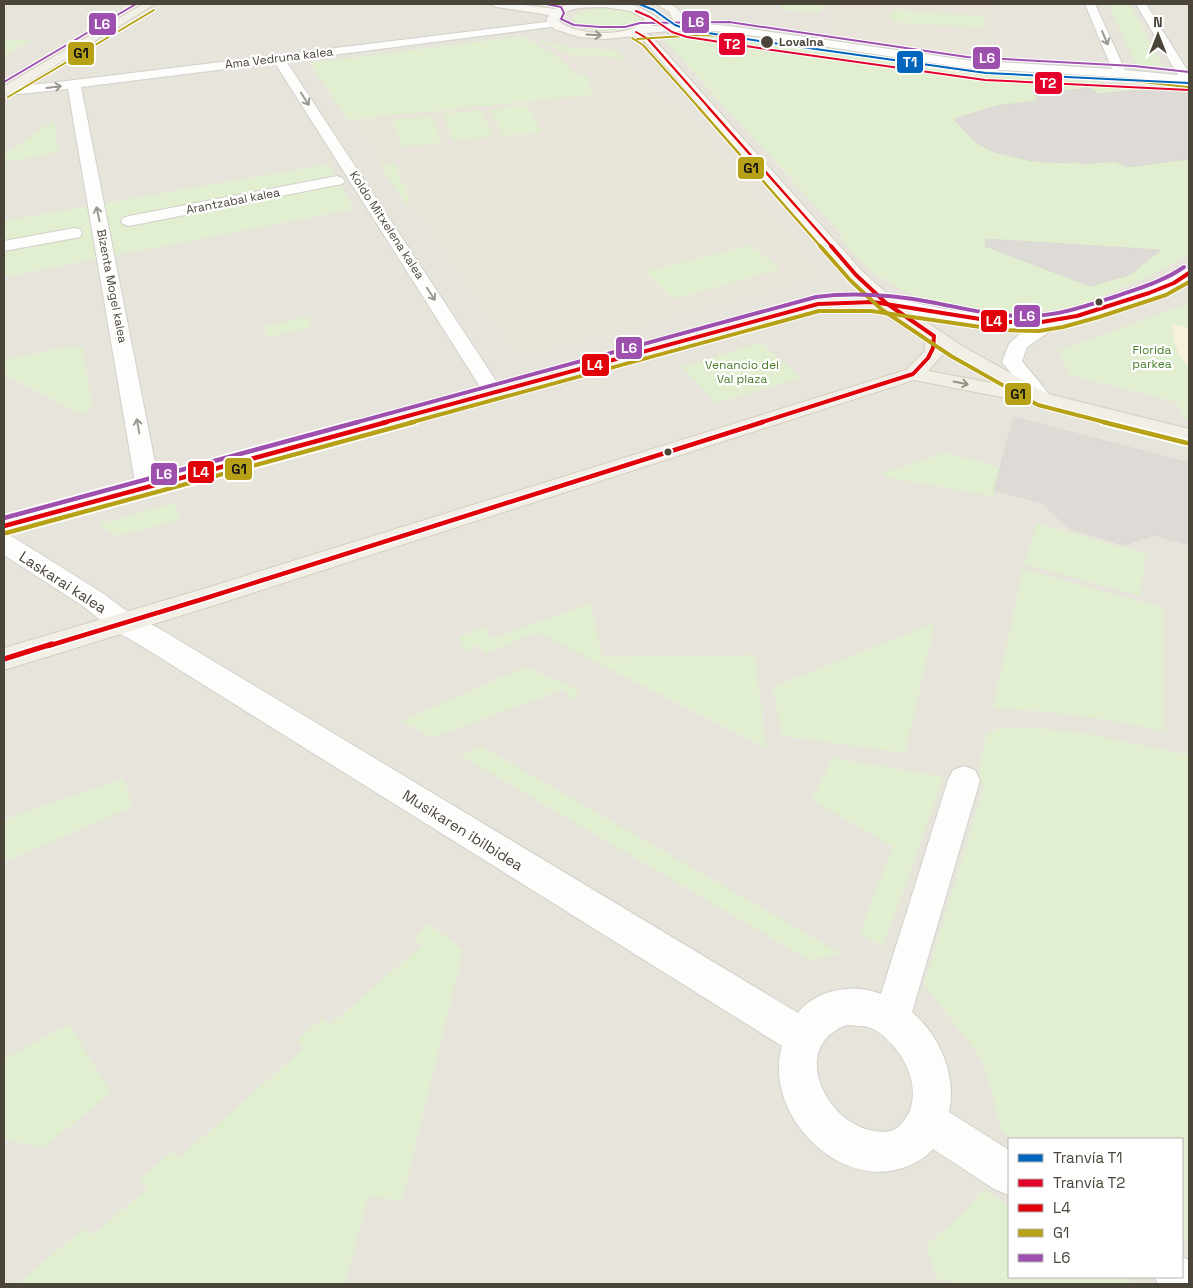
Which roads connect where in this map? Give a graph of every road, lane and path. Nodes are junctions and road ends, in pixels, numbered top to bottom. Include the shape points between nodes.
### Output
1 (124, 4) edge
2 (150, 4) edge
3 (496, 4) edge
4 (588, 4) edge
5 (604, 4) edge
6 (662, 4) edge
7 (1090, 4) edge
8 (1141, 4) edge
9 (555, 18) junction
10 (668, 29) junction
11 (638, 31) junction
12 (278, 58) junction
13 (4, 72) edge
14 (1120, 73) junction
15 (1189, 80) edge
16 (74, 84) junction
17 (4, 90) edge
18 (337, 181) dead end
19 (129, 221) dead end
20 (74, 233) dead end
21 (4, 246) edge
22 (1189, 273) edge
23 (886, 303) junction
24 (1050, 322) junction
25 (934, 336) junction
26 (913, 374) junction
27 (494, 393) junction
28 (1041, 398) junction
29 (1189, 436) edge
30 (148, 488) junction
31 (4, 526) edge
32 (4, 543) edge
33 (122, 622) junction
34 (4, 659) edge
35 (964, 780) dead end
36 (891, 1020) junction
37 (803, 1038) junction
38 (928, 1122) junction
39 (1008, 1173) edge

1 - 13 main road
2 - 17 main road
3 - 9 main road
4 - 5 main road
4 - 9 main road via 564,9
5 - 11 main road via 633,8 647,14 650,21
6 - 10 main road via 674,10 679,21
7 -> 14 street
8 - 15 street
9 -> 11 main road via 562,29 586,34 615,35
9 - 12 street, Ama Vedruna kalea
10 - 11 main road
10 - 14 street via 729,29 993,67
11 - 23 main road via 813,228
12 - 16 street, Ama Vedruna kalea
12 -> 27 street, Koldo Mitxelena kalea
14 - 15 street
17 -> 16 street, Ama Vedruna kalea
30 -> 16 street, Bizenta Mogel kalea
18 - 19 street, Arantzabal kalea
20 - 21 street
22 - 24 street via 1170,284 1125,300
23 - 24 street via 985,320
23 - 25 main road
23 - 27 main road via 849,301 818,304
24 - 28 street via 1025,338 1014,350 1012,359
25 - 26 main road via 935,352
25 - 28 main road
26 -> 28 main road
26 - 33 main road
27 - 30 main road
28 - 29 main road
30 - 31 main road
32 - 33 street, Laskarai kalea
33 - 34 main road
33 - 37 street, Musikaren ibilbidea
35 - 36 street
36 - 37 street via 876,1011 847,1006 821,1015
36 - 38 street via 904,1028 925,1056 934,1090
37 - 38 street via 798,1063 802,1091 816,1119 837,1140 863,1152 890,1153 913,1142
38 - 39 street

